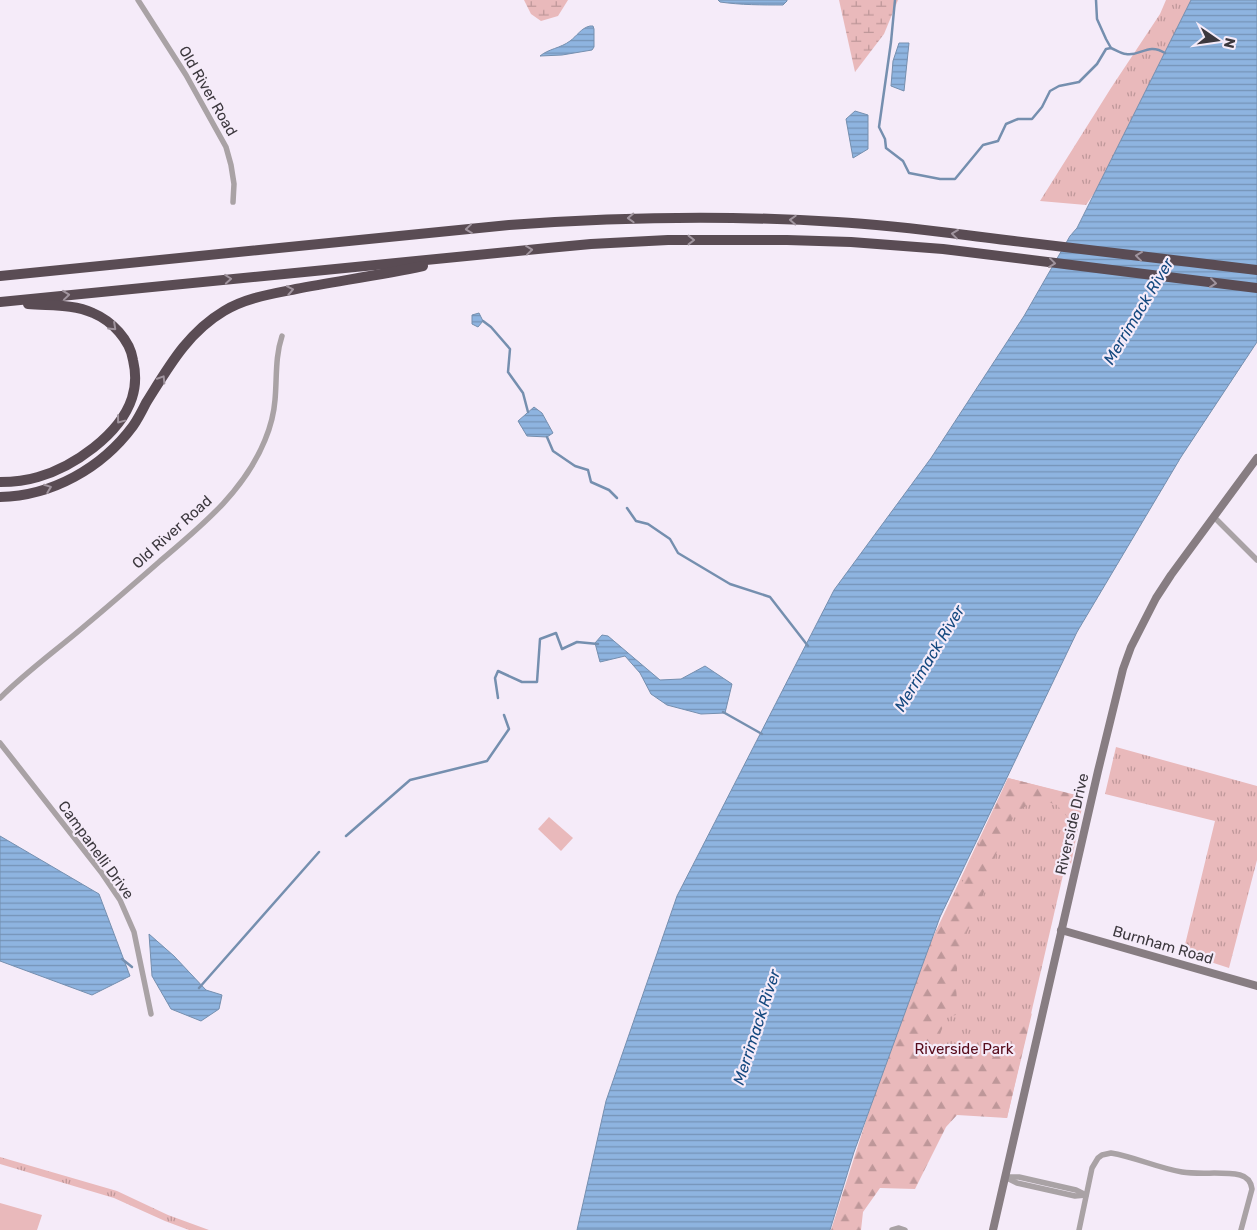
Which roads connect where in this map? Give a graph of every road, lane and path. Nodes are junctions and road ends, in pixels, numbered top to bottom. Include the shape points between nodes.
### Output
1 (138, 0) edge
2 (234, 202) dead end
3 (472, 255) junction
4 (1257, 270) edge
5 (0, 276) edge
6 (1257, 288) edge
7 (0, 302) edge
8 (282, 336) dead end
9 (1257, 458) edge
10 (0, 482) edge
11 (0, 497) edge
12 (1214, 517) junction
13 (1257, 560) edge
14 (0, 698) edge
15 (0, 743) edge
16 (1061, 930) junction
17 (1257, 986) edge
18 (151, 1014) dead end
19 (1005, 1177) junction
20 (1086, 1195) junction
21 (892, 1230) edge
22 (905, 1230) edge
23 (993, 1230) edge
24 (1078, 1230) edge
25 (1241, 1230) edge

1 - 2 street, Old River Road via 186,75 226,147 234,184
3 -> 6 highway via 668,240 851,242 943,249
7 -> 3 highway
11 -> 3 highway via 42,491 77,475 101,459 133,426 181,348 223,312 240,303 280,292
4 -> 5 highway via 917,229 725,217 577,220
7 -> 10 highway via 65,306 94,313 126,341 135,368 132,398 126,412 104,439 52,472 24,480
8 - 14 street, Old River Road via 278,349 275,402 265,440 235,491 188,537
9 - 12 main road, Riverside Drive
12 - 13 street
12 - 16 main road, Riverside Drive via 1156,598 1131,648 1112,711
15 - 18 street, Campanelli Drive via 120,900 134,932
16 - 17 main road, Burnham Road
16 - 19 main road, Riverside Drive
19 - 20 street via 1018,1177
19 - 23 main road, Riverside Drive
20 - 24 street
20 - 25 street via 1094,1163 1107,1153 1183,1172 1239,1175 1248,1179 1252,1189
21 - 22 street

